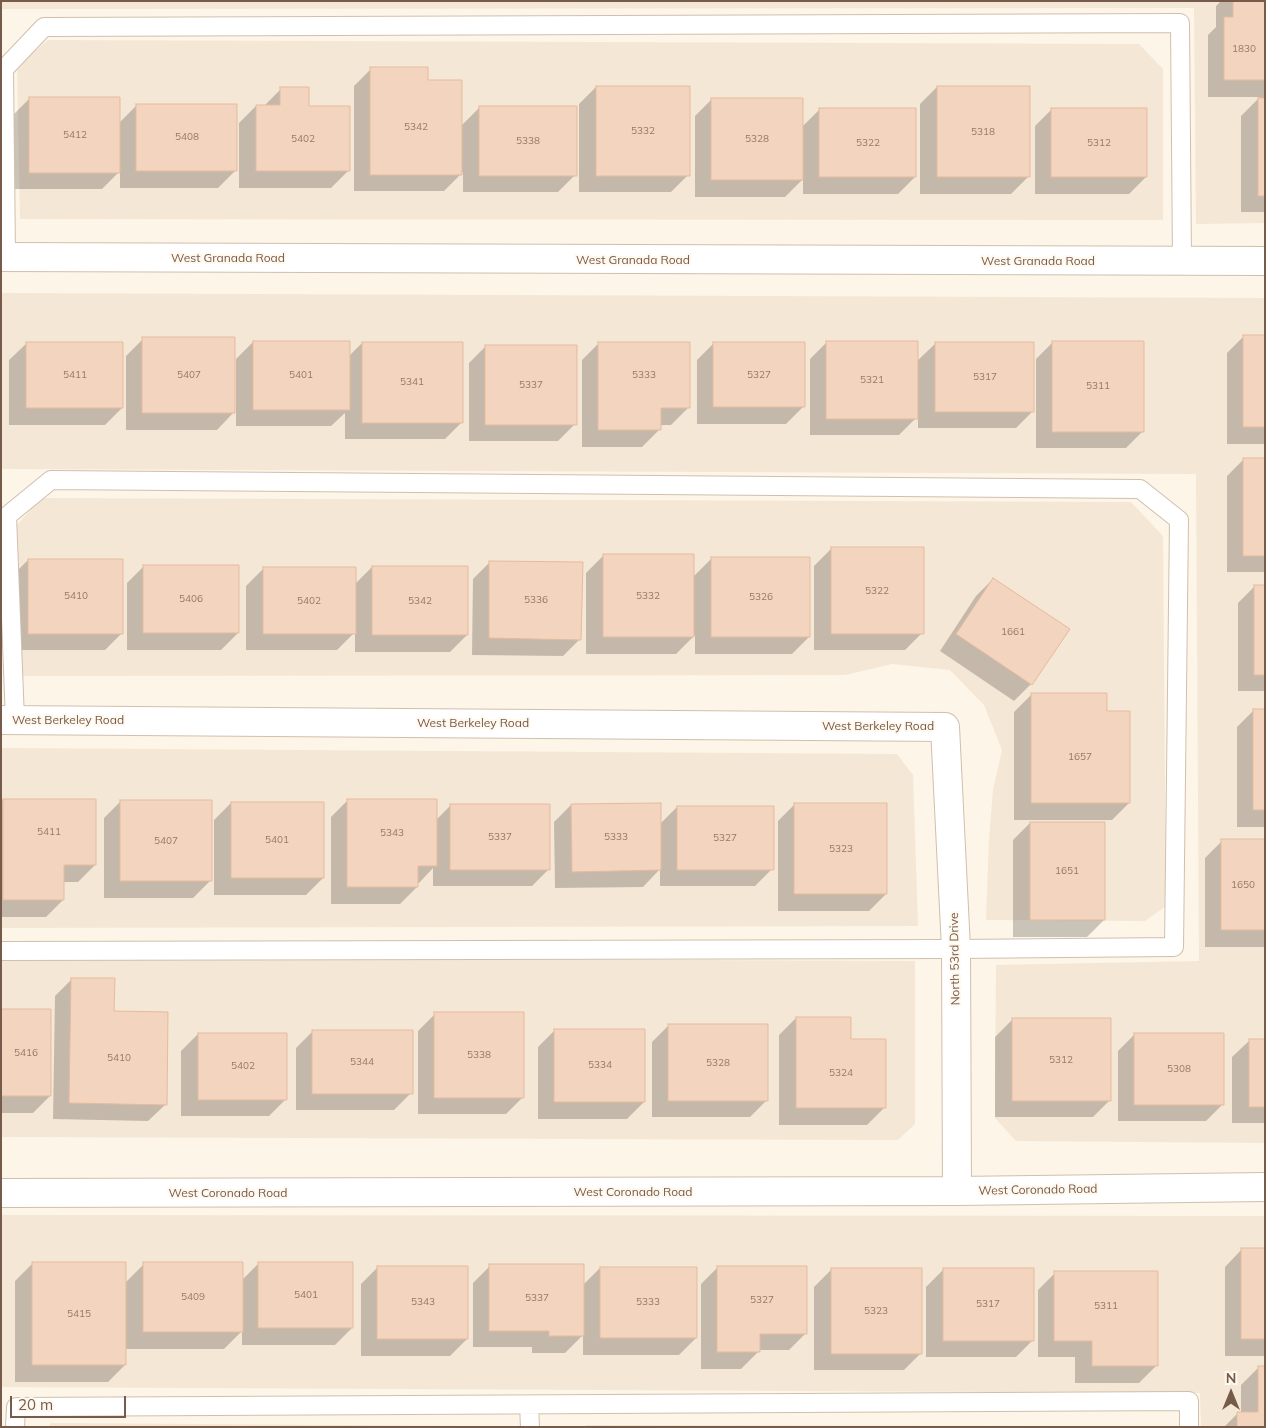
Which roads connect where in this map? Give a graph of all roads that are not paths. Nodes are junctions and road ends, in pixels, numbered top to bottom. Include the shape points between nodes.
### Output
1 (4, 257) edge
2 (1265, 261) edge
3 (1182, 262) junction
4 (8, 720) edge
5 (945, 727) joint
6 (956, 948) junction
7 (1, 951) edge
8 (1265, 1187) edge
9 (957, 1191) junction
10 (1, 1193) edge
11 (530, 1404) junction
12 (16, 1427) edge
13 (530, 1427) edge
14 (1189, 1427) edge

1 - 3 street, West Granada Road
1 - 3 lane via 4,69 44,27 1180,23
2 - 3 street, West Granada Road
4 - 5 street, West Berkeley Road
4 - 6 lane via 6,516 51,480 1140,489 1179,520 1174,947
5 - 6 street, North 53rd Drive
6 - 7 lane
6 - 9 street, North 53rd Drive
8 - 9 street, West Coronado Road
9 - 10 street, West Coronado Road
11 - 12 lane via 16,1407
11 - 13 lane
11 - 14 lane via 1189,1401

